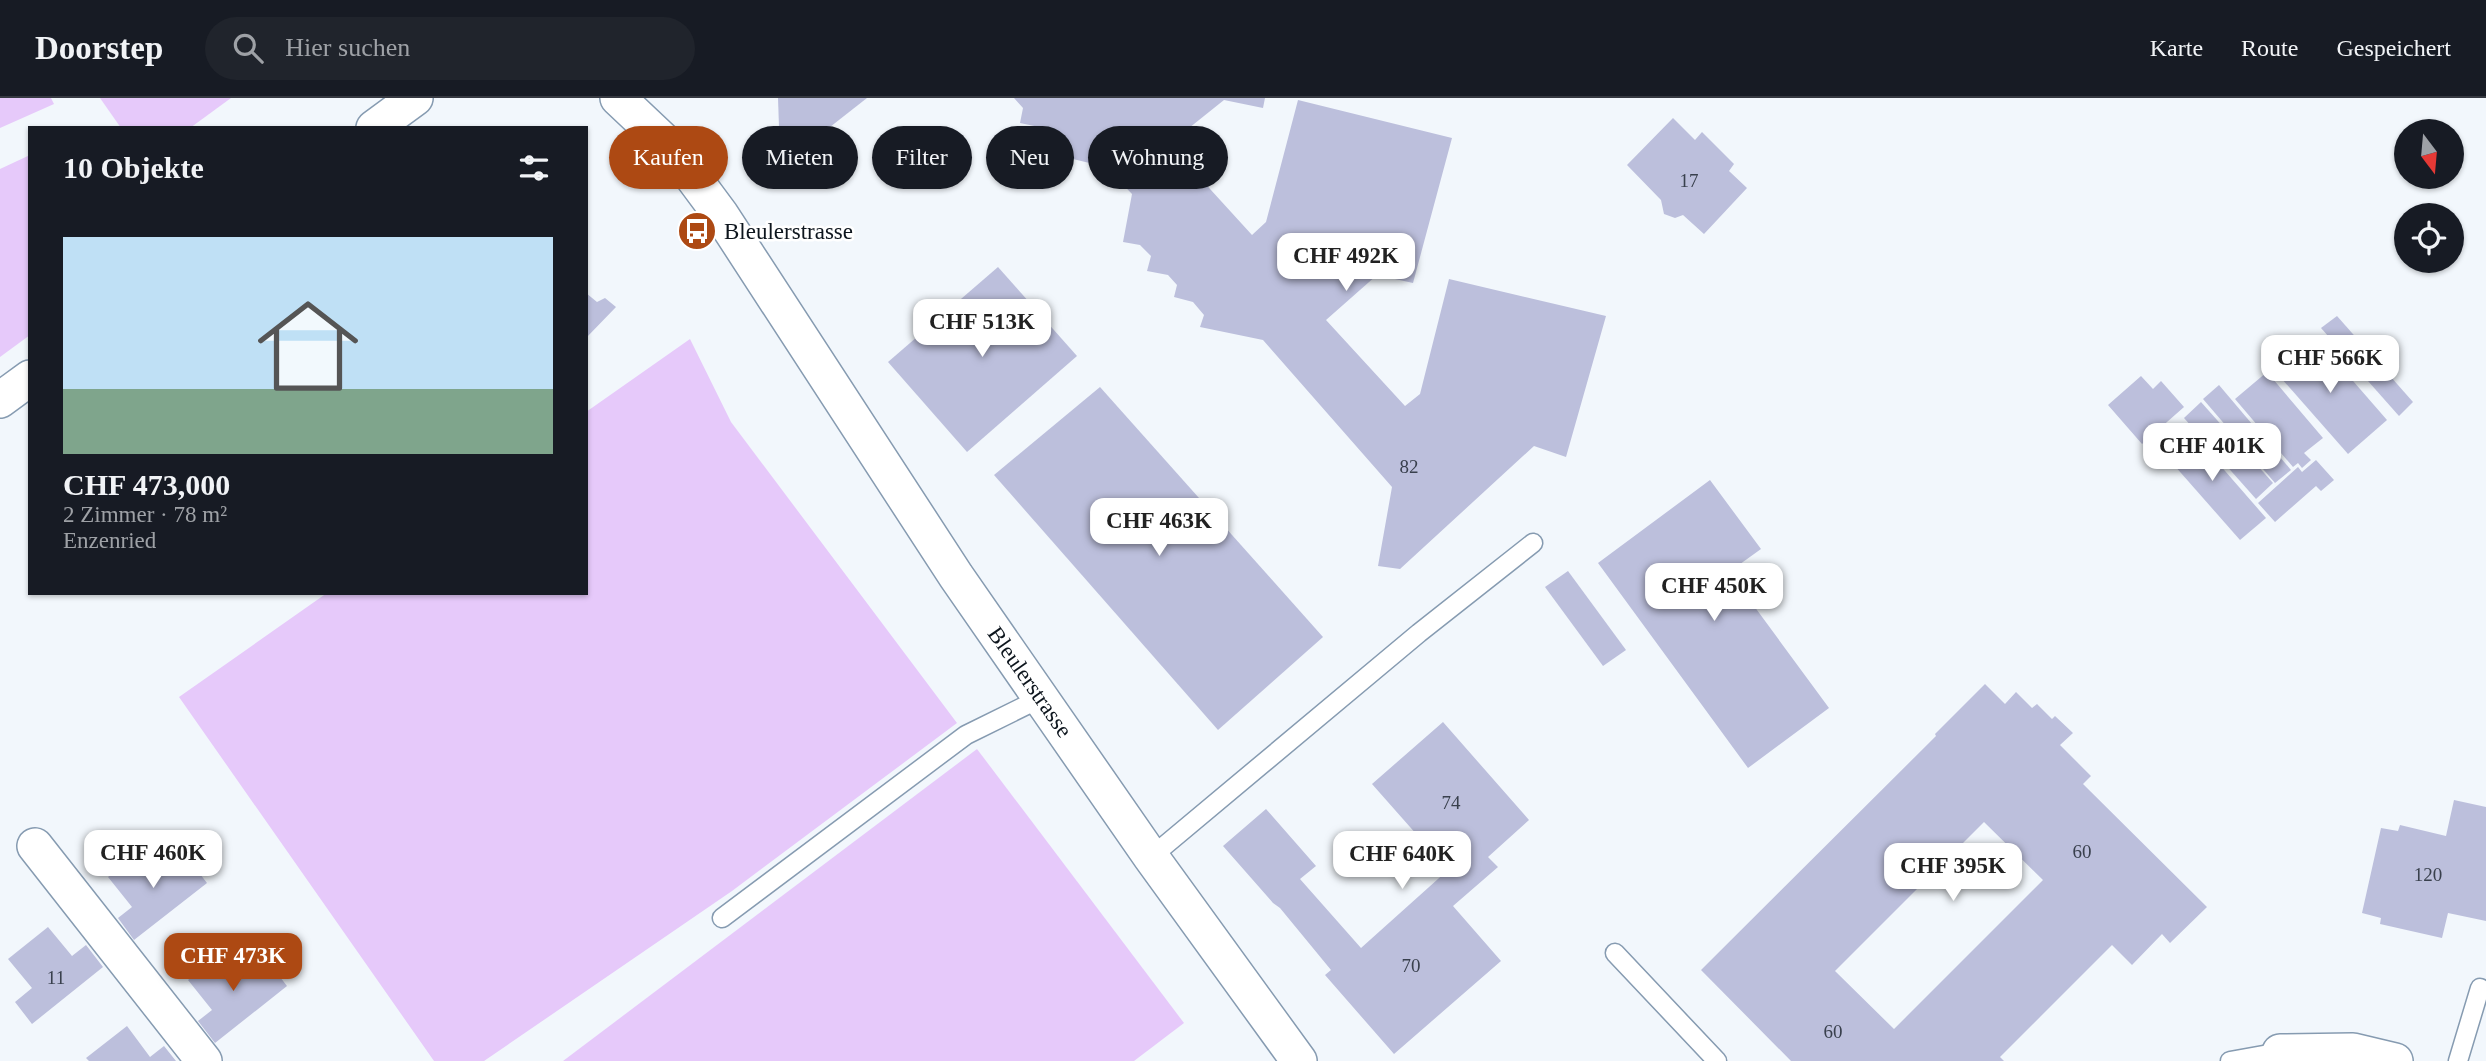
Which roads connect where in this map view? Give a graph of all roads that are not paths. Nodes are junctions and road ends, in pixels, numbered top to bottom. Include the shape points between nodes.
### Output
1 (415, 98) edge
2 (618, 98) edge
3 (377, 126) edge
4 (28, 380) edge
5 (0, 400) edge
6 (1533, 543) dead end
7 (1041, 698) junction
8 (35, 846) dead end
9 (1151, 857) junction
10 (722, 918) dead end
11 (1615, 953) dead end
12 (2480, 988) dead end
13 (2280, 1052) joint
14 (1291, 1059) edge
15 (204, 1061) edge
16 (1717, 1061) edge
17 (2230, 1061) edge
18 (2395, 1061) edge
19 (2458, 1061) edge

1 - 3 street
2 - 7 street, Bleulerstrasse via 672,149 721,215
4 - 5 street
6 - 9 lane
7 - 9 street, Bleulerstrasse
7 - 10 lane via 966,735
8 - 15 street
9 - 14 street, Bleulerstrasse
11 - 16 lane
12 - 19 lane
13 - 17 lane
13 - 18 street via 2353,1051

